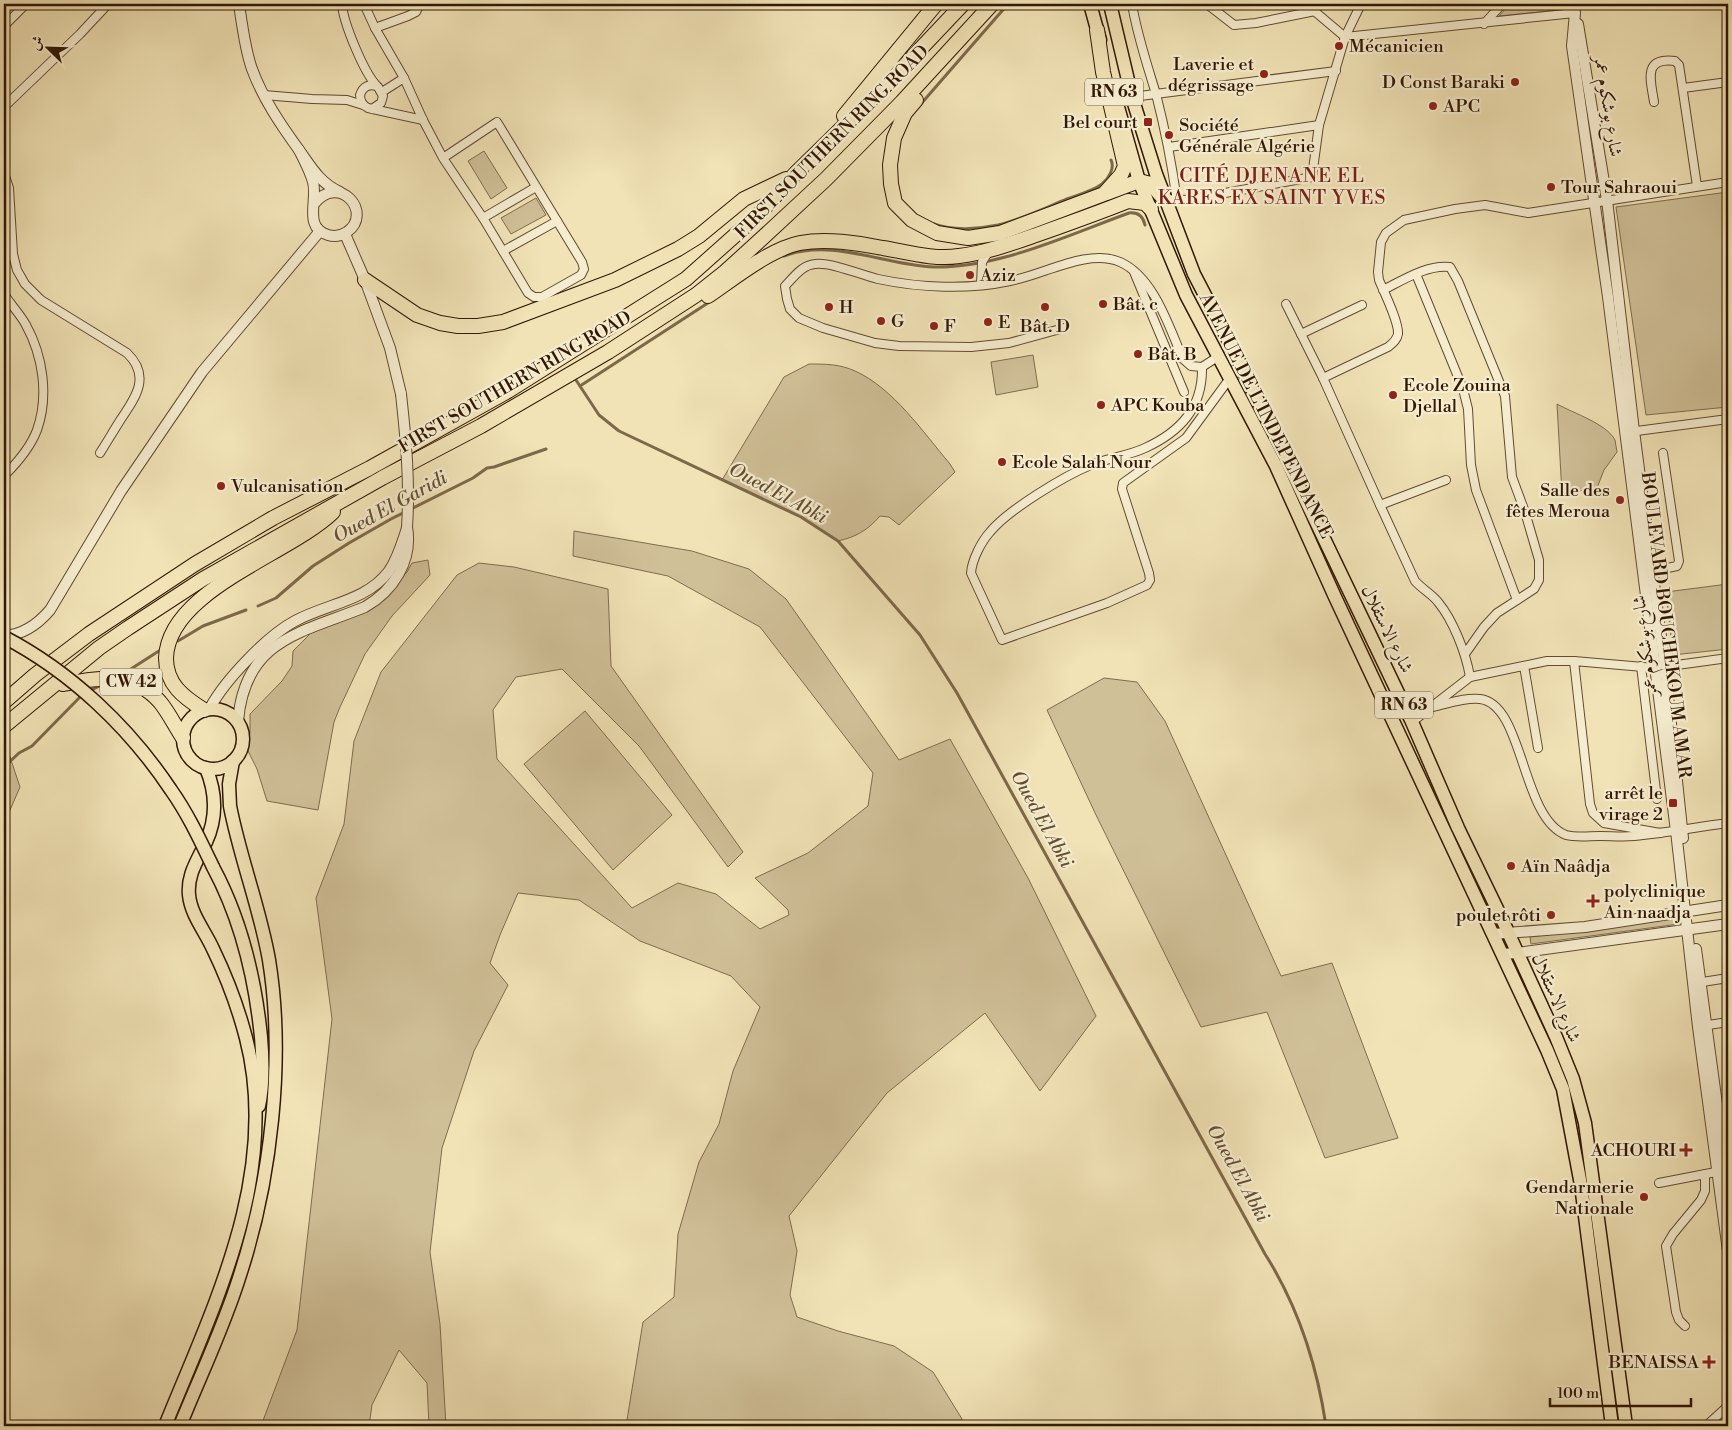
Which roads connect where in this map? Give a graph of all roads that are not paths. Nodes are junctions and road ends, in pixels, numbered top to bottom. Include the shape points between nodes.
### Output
1 (26, 4) edge
2 (108, 4) edge
3 (239, 4) edge
4 (342, 4) edge
5 (364, 4) edge
6 (420, 4) edge
7 (936, 4) edge
8 (963, 4) edge
9 (994, 4) edge
10 (1090, 4) edge
11 (1110, 4) edge
12 (1132, 4) edge
13 (1207, 4) edge
14 (1306, 4) edge
15 (1361, 4) edge
16 (1502, 4) edge
17 (1574, 9) edge
18 (1315, 11) junction
19 (1484, 24) junction
20 (4, 26) edge
21 (375, 28) junction
22 (1097, 30) junction
23 (1345, 37) junction
24 (1336, 71) junction
25 (366, 73) junction
26 (404, 78) junction
27 (1728, 82) edge
28 (1683, 88) junction
29 (363, 89) junction
30 (380, 89) junction
31 (1155, 93) junction
32 (264, 94) junction
33 (1132, 97) junction
34 (348, 100) junction
35 (1654, 102) dead end
36 (4, 107) edge
37 (368, 107) junction
38 (422, 120) junction
39 (1319, 126) junction
40 (1169, 148) junction
41 (299, 150) junction
42 (443, 158) junction
43 (4, 173) edge
44 (795, 174) junction
45 (1728, 182) edge
46 (1148, 183) junction
47 (1697, 186) junction
48 (536, 187) junction
49 (340, 192) junction
50 (1104, 194) junction
51 (1171, 200) junction
52 (1607, 200) junction
53 (1128, 201) junction
54 (1595, 201) junction
55 (314, 204) junction
56 (1152, 209) junction
57 (483, 218) junction
58 (557, 221) junction
59 (320, 231) junction
60 (345, 234) junction
61 (503, 251) junction
62 (985, 259) junction
63 (1132, 268) junction
64 (1416, 274) junction
65 (366, 280) junction
66 (981, 285) junction
67 (1383, 290) junction
68 (4, 294) edge
69 (1286, 304) dead end
70 (1362, 306) dead end
71 (1064, 328) dead end
72 (1301, 334) junction
73 (1219, 356) junction
74 (1202, 367) junction
75 (1230, 378) junction
76 (1323, 378) junction
77 (1184, 392) dead end
78 (530, 397) junction
79 (1728, 419) edge
80 (1629, 432) junction
81 (100, 453) dead end
82 (1663, 453) dead end
83 (4, 476) edge
84 (1446, 480) dead end
85 (347, 498) junction
86 (1380, 505) junction
87 (407, 527) junction
88 (1653, 571) junction
89 (1517, 600) junction
90 (4, 637) edge
91 (1465, 654) junction
92 (1728, 658) edge
93 (1574, 661) junction
94 (1524, 666) junction
95 (1641, 666) junction
96 (1660, 667) junction
97 (1470, 676) junction
98 (55, 685) junction
99 (7, 697) edge
100 (1432, 707) junction
101 (207, 709) junction
102 (238, 721) junction
103 (1412, 722) junction
104 (4, 726) edge
105 (183, 738) junction
106 (1538, 748) dead end
107 (233, 762) junction
108 (206, 768) junction
109 (1656, 799) dead end
110 (1728, 822) edge
111 (1679, 830) junction
112 (1660, 833) junction
113 (1728, 905) edge
114 (1688, 911) junction
115 (1728, 924) edge
116 (1690, 930) junction
117 (1508, 932) junction
118 (1493, 934) junction
119 (1517, 953) junction
120 (1502, 954) junction
121 (1728, 978) edge
122 (1697, 983) junction
123 (1728, 1022) edge
124 (1702, 1026) junction
125 (263, 1082) junction
126 (256, 1119) junction
127 (271, 1120) junction
128 (1724, 1171) edge
129 (1705, 1174) junction
130 (1659, 1183) dead end
131 (1728, 1186) edge
132 (1728, 1251) edge
133 (1685, 1326) dead end
134 (220, 1329) junction
135 (1728, 1406) edge
136 (165, 1426) edge
137 (180, 1426) edge
138 (184, 1426) edge
139 (1612, 1426) edge
140 (1626, 1426) edge
141 (1706, 1426) edge

1 - 20 street
2 - 36 street
3 - 32 street via 251,68
4 - 25 street via 344,18
5 - 21 street
6 - 21 street via 416,12
7 - 44 highway
8 - 44 highway, FIRST SOUTHERN RING ROAD
9 - 50 highway via 905,113 894,138 890,165 895,203 912,220 937,233 968,238 1000,233
9 - 78 highway, FIRST SOUTHERN RING ROAD via 826,179 725,272 659,320
10 - 22 main road, RN 63
11 - 33 main road, RN 63
12 - 31 street
13 - 18 street via 1234,25
14 - 18 street
15 - 23 street
16 - 19 street
17 - 19 street
17 - 52 street, شارع بوشكوم عمر
17 - 54 street, BOULEVARD BOUCHEKOUM AMAR via 1572,46
18 - 23 street
19 - 23 street
21 - 26 street
22 - 46 main road, RN 63
22 - 50 highway via 1103,72 1125,166
23 - 24 street
24 - 31 street
24 - 39 street
25 - 29 street
25 - 30 street
26 - 30 street
26 - 38 street
27 - 28 street
28 - 35 street via 1679,66 1674,61 1656,62 1650,72
28 - 47 street
29 - 30 street via 371,85
29 - 34 street
29 - 37 street via 360,99
30 - 37 street via 379,106
31 - 33 street
31 - 40 street
32 - 34 street
32 - 41 street
33 - 46 main road, RN 63
34 - 37 street
37 - 38 street
38 - 42 street
39 - 40 street
39 - 51 street via 1312,177
40 - 51 street
41 - 49 street via 320,178
41 - 55 street via 313,181
42 - 48 street via 497,122
42 - 57 street
43 - 81 street via 9,188 13,254 25,284 41,300 127,353 136,366 140,382 136,396
44 - 65 highway via 744,199 699,236 669,253 615,280 503,322 478,326 440,323 417,315
44 - 99 highway, FIRST SOUTHERN RING ROAD via 759,214 686,279 508,390 195,564 89,634
45 - 47 street
46 - 50 highway
46 - 51 highway
46 - 53 highway
46 - 56 main road, RN 63
47 - 52 street
48 - 57 street
48 - 58 street
49 - 55 street via 326,193
49 - 60 street via 347,195 356,208 355,222
51 - 103 main road, شارع الاستقلال / RN 63 via 1194,274
52 - 54 street
52 - 80 street, شارع بوشكوم عمر
53 - 56 highway via 1145,203
53 - 62 highway
54 - 67 street via 1528,213 1485,205 1404,220 1386,233 1381,242 1378,272
54 - 80 street, BOULEVARD BOUCHEKOUM AMAR
55 - 59 street via 312,219
56 - 73 main road, AVENUE DE L'INDEPENDANCE / RN 63 via 1187,297
57 - 61 street
58 - 61 street
58 - 61 street via 583,265 583,272 542,297 528,293
59 - 60 street via 332,236
59 - 90 street via 202,372 121,491 50,610 28,629
60 - 65 street
62 - 66 street
62 - 78 highway via 926,255 842,242 799,243 751,266 624,351 569,382
63 - 66 street via 1108,258 1096,258 1010,281
63 - 74 street via 1153,294 1183,358 1191,366
63 - 77 street
64 - 67 street
64 - 89 street via 1463,389 1468,408 1471,465 1476,490
64 - 89 street via 1440,266 1450,267 1453,271 1505,396 1512,477 1540,560 1534,589
65 - 87 street, bridge via 390,348 401,394 408,452
66 - 71 street via 914,285 815,264 802,268 785,286 790,309 799,318 875,344 971,347 1009,343
67 - 76 street via 1397,327 1398,336 1394,342
68 - 83 street via 26,325 39,357 43,382 37,430
69 - 72 street
70 - 72 street
72 - 76 street
73 - 74 street
73 - 75 main road, AVENUE DE L'INDEPENDANCE / RN 63
74 - 75 street via 1201,392 1195,406 1168,434 1144,448 1091,465 1061,480 1014,511 990,532 971,573 1002,640 1107,603 1147,585 1149,573 1124,496 1123,483 1186,438
75 - 118 main road, AVENUE DE L'INDEPENDANCE / RN 63 via 1276,466
76 - 86 street
78 - 85 highway, FIRST SOUTHERN RING ROAD
79 - 80 street
80 - 88 street, شارع بوشكوم عمر
80 - 96 street, BOULEVARD BOUCHEKOUM AMAR
82 - 88 street via 1679,561 1672,569
84 - 86 street
85 - 98 highway, FIRST SOUTHERN RING ROAD via 203,579 99,648
85 - 101 highway via 314,528 208,593 174,629 166,663 171,680 181,694
86 - 91 street via 1415,581 1446,612
87 - 101 street via 394,563 380,580 355,597 306,615 281,629 260,647
87 - 102 street via 409,542 406,556 388,589 365,607 297,633 277,645 246,682
88 - 96 street, شارع بوشكوم عمر
89 - 91 street via 1497,613
90 - 125 main road, bridge via 86,693 146,755 172,790 232,908 252,975
91 - 97 street
92 - 96 street
93 - 94 street via 1547,661
93 - 95 street
93 - 112 street via 1593,813 1604,823
94 - 97 street
94 - 106 street
95 - 96 street
95 - 109 street
96 - 111 street, شارع بوشكوم عمر
97 - 100 street
98 - 104 highway, FIRST SOUTHERN RING ROAD
98 - 105 highway, CW 42 via 112,678 137,685 159,701
100 - 103 street
100 - 112 street via 1468,699 1482,699 1493,704 1508,724 1541,810 1553,826 1566,834 1584,837
101 - 102 main road via 223,710
101 - 105 main road via 189,720
102 - 107 main road via 242,745
103 - 117 main road, شارع الاستقلال / RN 63
105 - 108 main road via 188,756
107 - 108 main road via 223,767
107 - 127 main road via 230,806 259,916 270,969 276,1024
108 - 126 main road via 214,813 206,842 191,873 189,896 193,911 222,968 239,1015 252,1064
110 - 111 street
111 - 112 street
111 - 114 street, شارع بوشكوم عمر
113 - 114 street
114 - 116 street, شارع بوشكوم عمر
114 - 117 street via 1585,927
115 - 116 street
116 - 119 street
116 - 122 street, شارع بوشكوم عمر
117 - 118 street
117 - 119 main road, شارع الاستقلال / RN 63
118 - 120 main road, AVENUE DE L'INDEPENDANCE / RN 63
119 - 120 street
119 - 140 main road, شارع الاستقلال / RN 63 via 1573,1079 1585,1123
120 - 139 main road, AVENUE DE L'INDEPENDANCE / RN 63 via 1563,1089 1581,1185
121 - 122 street
122 - 124 street, شارع بوشكوم عمر
123 - 124 street
124 - 128 street, شارع بوشكوم عمر
125 - 126 main road
125 - 127 main road
126 - 136 main road via 250,1182 235,1246
127 - 134 main road via 257,1217
128 - 129 street
128 - 131 street, شارع بوشكوم عمر
128 - 132 street
129 - 130 street
129 - 133 street via 1701,1200 1666,1246 1676,1312
134 - 137 main road
134 - 138 main road
135 - 141 street

